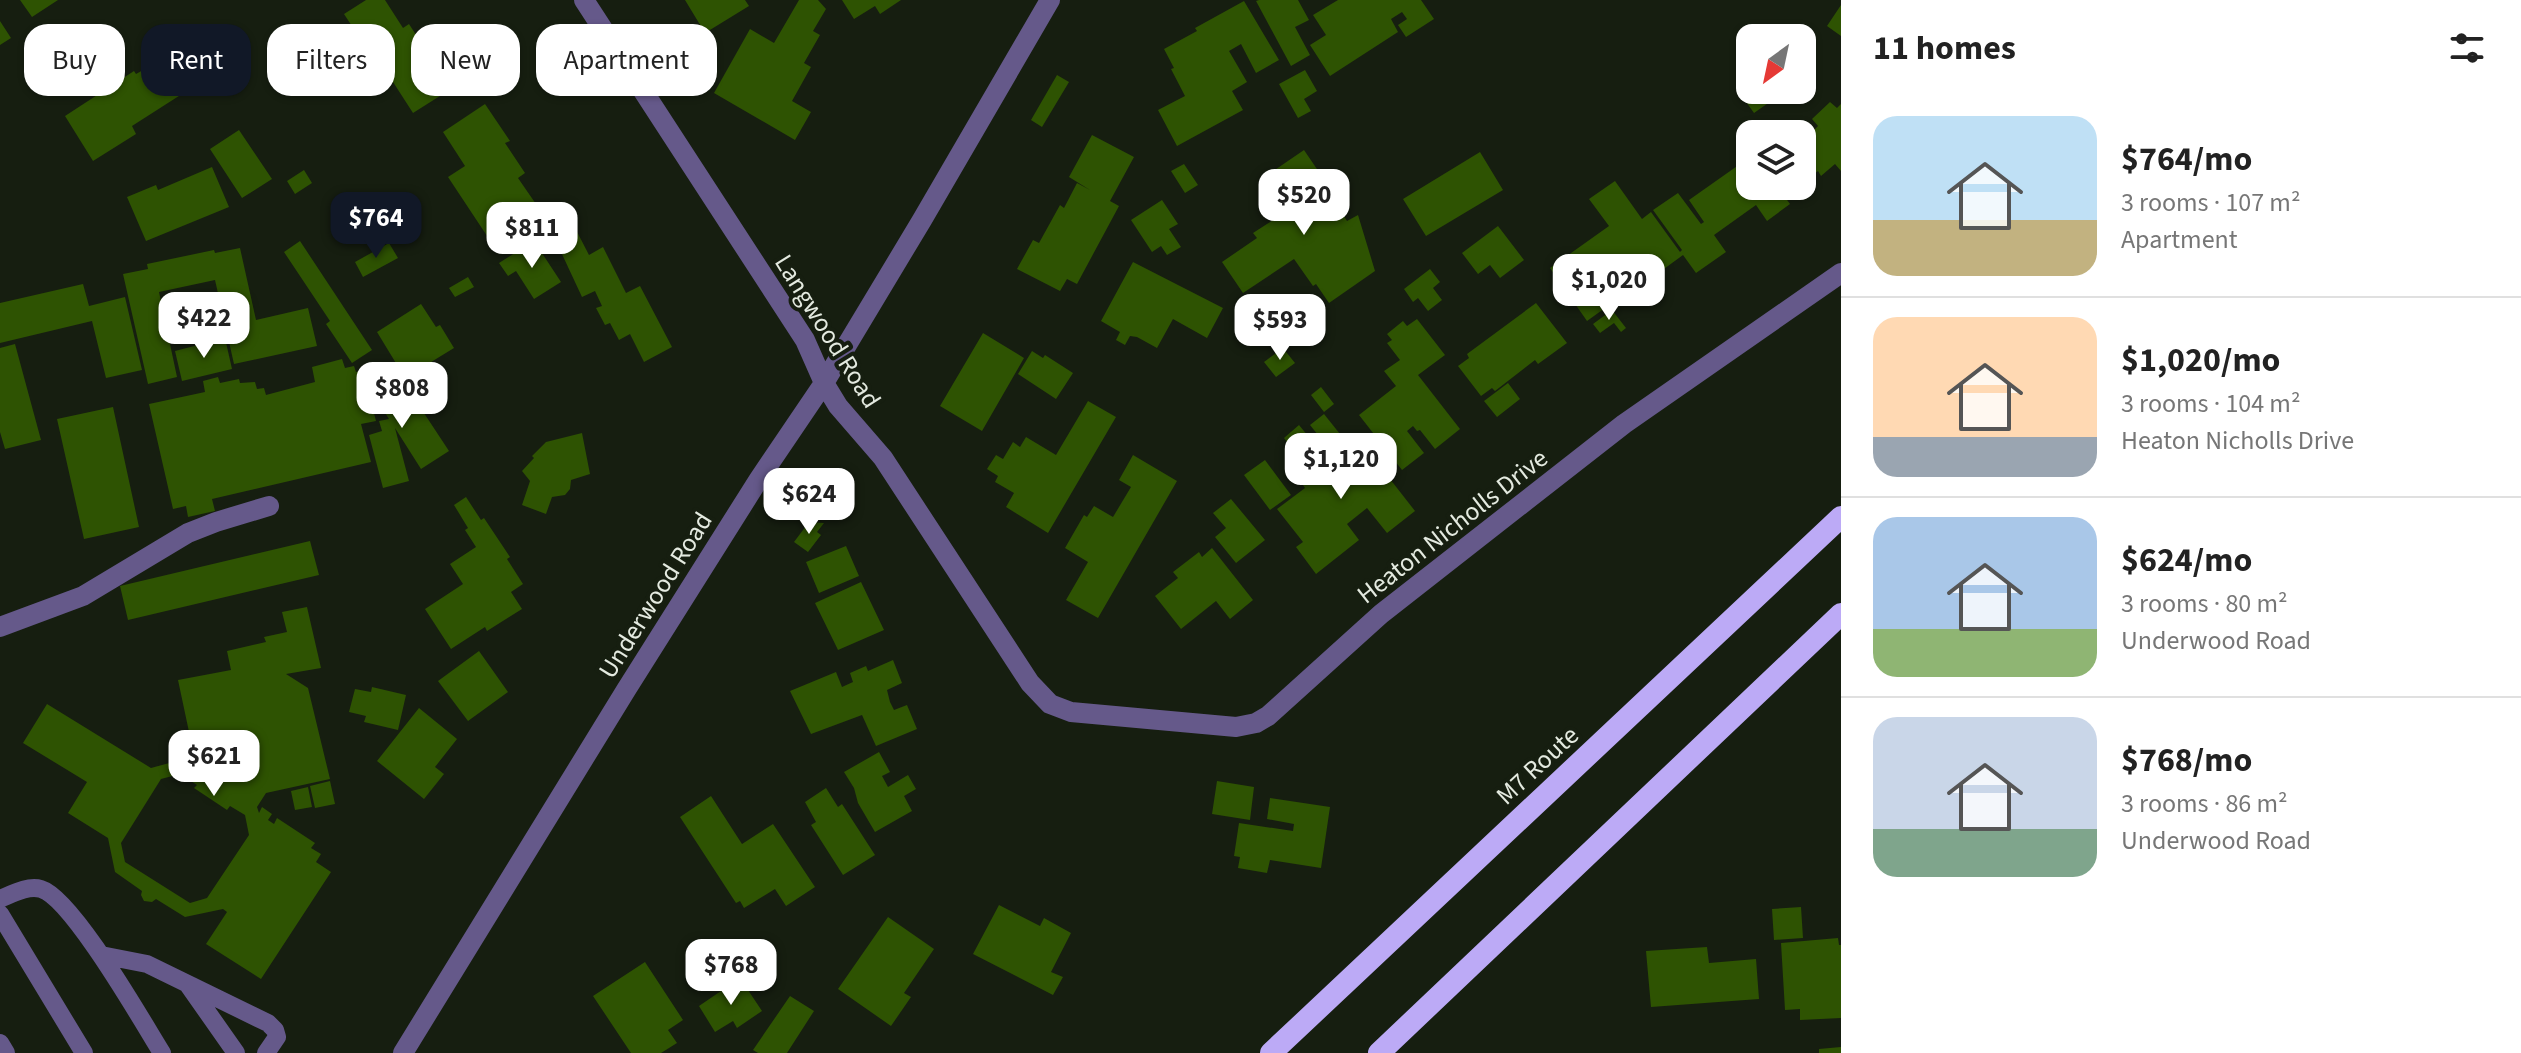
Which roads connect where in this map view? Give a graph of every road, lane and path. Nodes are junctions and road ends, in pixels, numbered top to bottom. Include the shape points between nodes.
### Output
1 (584, 0) edge
2 (1050, 0) edge
3 (1841, 273) edge
4 (824, 383) junction
5 (269, 506) dead end
6 (1841, 517) edge
7 (1841, 614) edge
8 (0, 627) edge
9 (1071, 712) joint
10 (0, 899) edge
11 (0, 914) edge
12 (101, 955) junction
13 (187, 984) junction
14 (0, 1043) edge
15 (6, 1053) edge
16 (84, 1053) edge
17 (162, 1053) edge
18 (236, 1053) edge
19 (266, 1053) edge
20 (403, 1053) edge
21 (1271, 1053) edge
22 (1379, 1053) edge

1 - 4 street, Langwood Road via 805,340
2 - 4 street, Underwood Road
3 - 9 street, Heaton Nicholls Drive via 1624,424 1381,614 1256,723 1206,726
4 - 9 street, Langwood Road via 883,458 1030,683 1050,704
4 - 20 street, Underwood Road via 626,690
5 - 8 street via 188,533 83,596
6 - 21 highway, M7 Route
7 - 22 highway
10 - 12 lane via 33,888 57,897
11 - 16 lane
12 - 13 lane via 147,964
12 - 17 lane
13 - 18 lane
13 - 19 lane via 272,1026 277,1037
14 - 15 lane

